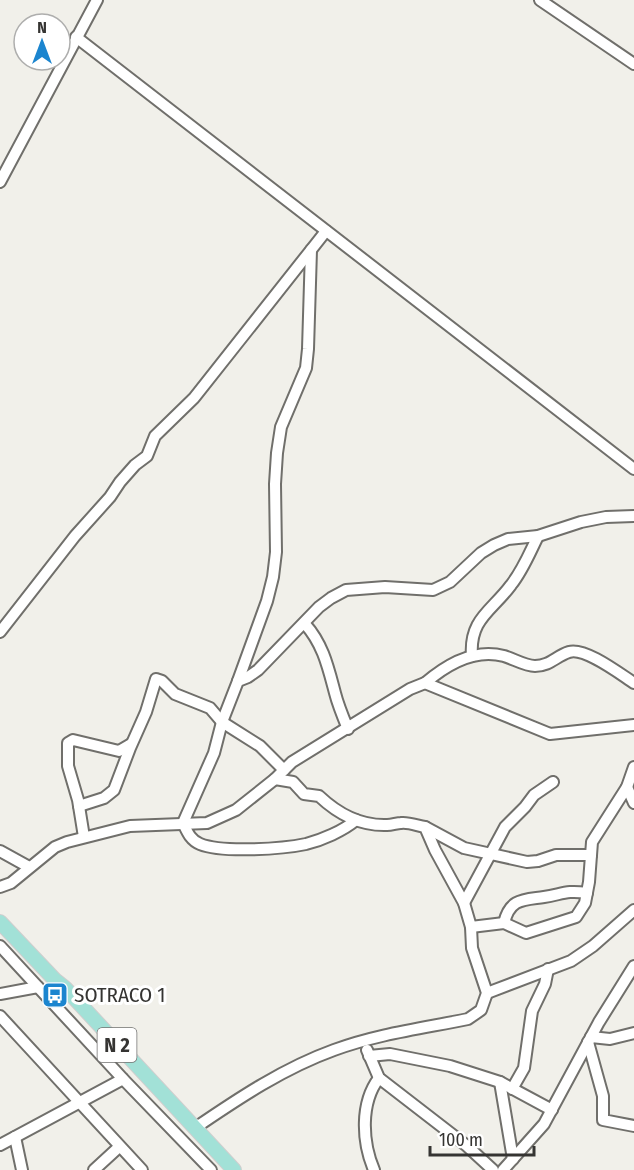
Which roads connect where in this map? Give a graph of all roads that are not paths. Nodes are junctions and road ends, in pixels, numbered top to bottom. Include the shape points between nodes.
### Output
1 (97, 0) edge
2 (540, 0) edge
3 (75, 38) junction
4 (634, 64) edge
5 (0, 182) edge
6 (326, 231) junction
7 (311, 250) junction
8 (634, 470) edge
9 (634, 516) edge
10 (538, 536) junction
11 (305, 624) junction
12 (0, 632) edge
13 (472, 656) junction
14 (238, 681) junction
15 (424, 683) junction
16 (634, 683) edge
17 (222, 722) junction
18 (634, 725) edge
19 (348, 729) junction
20 (131, 744) junction
21 (634, 767) edge
22 (284, 770) junction
23 (275, 779) junction
24 (553, 782) dead end
25 (627, 787) junction
26 (634, 803) edge
27 (79, 806) junction
28 (356, 820) junction
29 (183, 823) junction
30 (425, 827) junction
31 (84, 837) junction
32 (0, 851) edge
33 (492, 853) junction
34 (591, 855) junction
35 (29, 867) junction
36 (0, 887) edge
37 (587, 893) junction
38 (464, 903) junction
39 (634, 910) edge
40 (0, 922) edge
41 (504, 923) junction
42 (471, 927) junction
43 (0, 946) edge
44 (634, 966) edge
45 (548, 969) junction
46 (38, 987) junction
47 (487, 993) junction
48 (0, 994) edge
49 (0, 1016) edge
50 (634, 1033) edge
51 (590, 1040) junction
52 (363, 1041) junction
53 (369, 1056) junction
54 (379, 1078) junction
55 (123, 1079) junction
56 (500, 1082) junction
57 (512, 1089) junction
58 (79, 1102) junction
59 (552, 1110) junction
60 (634, 1126) edge
61 (195, 1128) junction
62 (15, 1137) junction
63 (0, 1145) edge
64 (119, 1147) junction
65 (513, 1159) junction
66 (22, 1170) edge
67 (93, 1170) edge
68 (142, 1170) edge
69 (211, 1170) edge
70 (234, 1170) edge
71 (374, 1170) edge
72 (493, 1170) edge
73 (503, 1170) edge

1 - 3 street
2 - 4 street
3 - 5 street
3 - 6 street
6 - 7 street
6 - 8 street
7 - 12 street via 194,398 155,436 147,456 120,482
7 - 14 street via 306,368 281,427 277,453 273,577
9 - 10 street via 581,522
10 - 11 street via 508,539 494,545 440,588 346,590 320,607
10 - 13 street via 511,586 480,618 472,636
11 - 14 street via 258,670
11 - 19 street via 320,643
13 - 15 street via 439,671
13 - 16 street via 502,655 533,666 547,664 570,651 577,652
14 - 17 street
15 - 18 street via 550,734
15 - 19 street
17 - 20 street via 210,708 175,694 156,679
17 - 22 street via 260,746
17 - 29 street via 214,753
19 - 22 street
20 - 27 street via 111,793
20 - 27 street via 120,751 69,742 68,766
21 - 25 street
22 - 23 street
23 - 28 street via 293,782 304,794 319,796
23 - 29 street via 236,810 207,822
24 - 33 street via 513,817
25 - 26 street
25 - 34 street via 592,842
27 - 31 street
28 - 29 street via 306,844 237,849 199,844
28 - 30 street
29 - 31 street via 130,826
30 - 33 street via 464,848
30 - 38 street
31 - 35 street via 56,847
32 - 35 street
33 - 34 street via 532,862 556,855
33 - 38 street
34 - 37 street
35 - 36 street
37 - 41 street via 526,898 510,909
37 - 41 street via 576,917 526,933
38 - 42 street
39 - 45 street via 593,946 571,961
40 - 61 main road, N 2
41 - 42 street
42 - 47 street via 472,948
43 - 46 street
44 - 51 street
45 - 47 street
45 - 57 street via 532,1011 524,1068
46 - 48 street
46 - 55 street
47 - 52 street via 481,1010 468,1019
49 - 58 street
50 - 51 street
51 - 59 street
51 - 60 street via 603,1096 603,1120
52 - 53 street
52 - 61 street via 300,1065 244,1094
53 - 54 street
53 - 56 street via 390,1054 420,1059
54 - 71 street via 371,1089 366,1119 367,1149
54 - 72 street
55 - 58 street
55 - 69 street
56 - 57 street
56 - 65 street
57 - 59 street
58 - 62 street
58 - 64 street
59 - 65 street
61 - 70 main road, N 2
62 - 63 street
62 - 66 street
64 - 67 street
64 - 68 street
65 - 73 street

